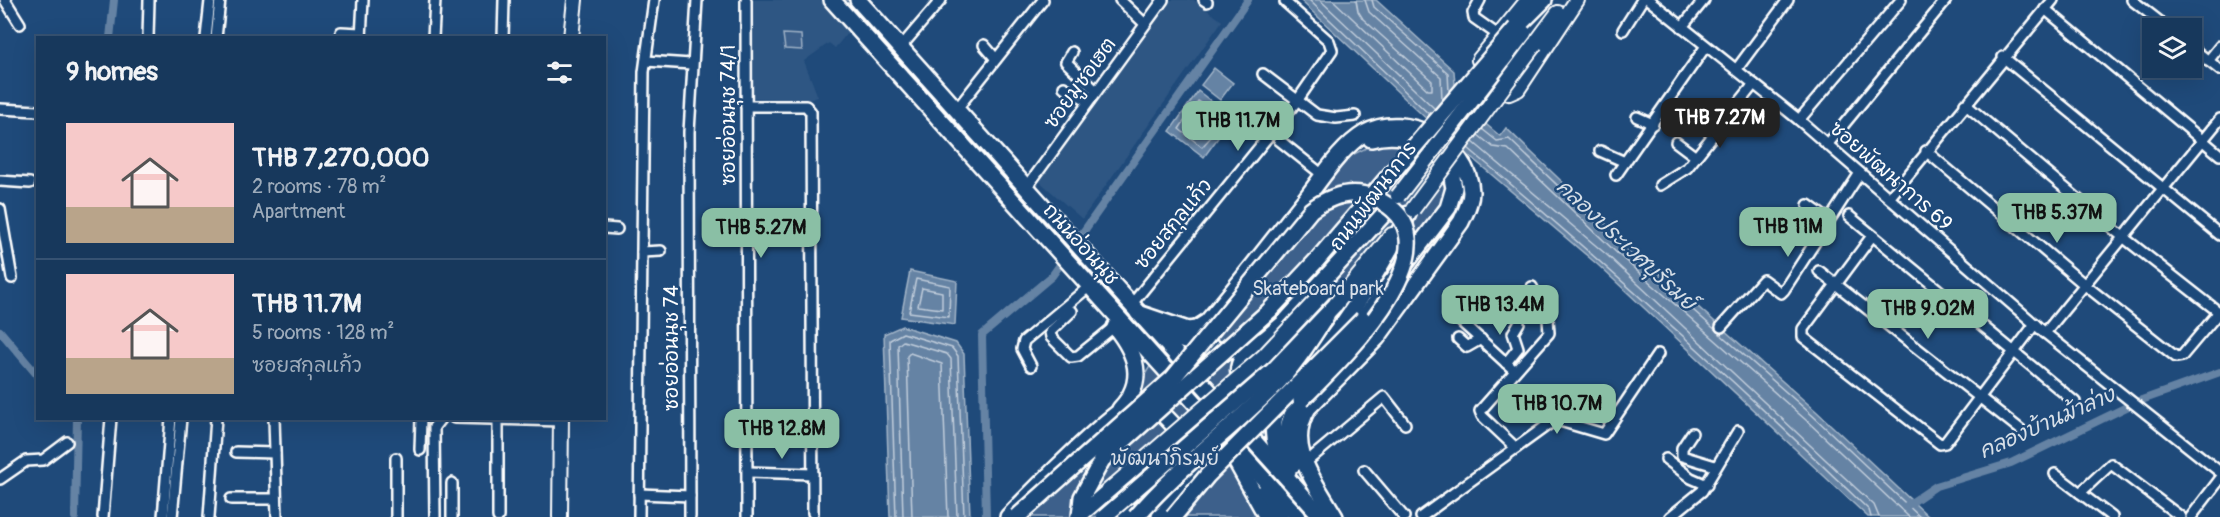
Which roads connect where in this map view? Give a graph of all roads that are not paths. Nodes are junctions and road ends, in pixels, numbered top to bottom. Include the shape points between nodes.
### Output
1 (5, 0) edge
2 (149, 0) edge
3 (220, 0) edge
4 (363, 0) edge
5 (435, 0) edge
6 (504, 0) edge
7 (575, 0) edge
8 (654, 0) edge
9 (697, 0) edge
10 (746, 0) edge
11 (832, 0) edge
12 (858, 0) edge
13 (941, 0) edge
14 (1043, 0) edge
15 (1120, 0) edge
16 (1163, 0) edge
17 (1480, 0) edge
18 (1528, 0) edge
19 (1544, 0) edge
20 (1569, 0) edge
21 (1577, 0) edge
22 (1642, 0) edge
23 (1649, 0) edge
24 (1788, 0) edge
25 (1901, 0) edge
26 (1946, 0) edge
27 (2053, 0) edge
28 (2132, 0) edge
29 (210, 2) dead end
30 (1285, 2) dead end
31 (1698, 2) edge
32 (2045, 9) junction
33 (2155, 18) edge
34 (20, 24) dead end
35 (1145, 24) junction
36 (1682, 27) junction
37 (1623, 30) dead end
38 (1520, 31) junction
39 (341, 32) dead end
40 (361, 35) edge
41 (1498, 35) junction
42 (148, 36) edge
43 (206, 36) edge
44 (216, 36) edge
45 (433, 36) edge
46 (503, 36) edge
47 (571, 36) edge
48 (984, 45) dead end
49 (1706, 46) junction
50 (2220, 46) edge
51 (900, 48) junction
52 (1072, 52) dead end
53 (2202, 56) edge
54 (2003, 57) junction
55 (996, 59) junction
56 (646, 61) junction
57 (2208, 61) junction
58 (691, 64) junction
59 (1736, 70) junction
60 (2220, 70) edge
61 (1263, 74) dead end
62 (1754, 84) junction
63 (1064, 87) dead end
64 (1096, 91) junction
65 (1089, 101) junction
66 (1297, 101) junction
67 (1965, 104) junction
68 (746, 106) junction
69 (0, 109) edge
70 (956, 110) junction
71 (36, 111) edge
72 (1241, 114) dead end
73 (1355, 116) dead end
74 (1637, 117) dead end
75 (2220, 119) edge
76 (1799, 120) junction
77 (1653, 124) junction
78 (1269, 135) junction
79 (1280, 140) dead end
80 (2203, 141) junction
81 (1676, 142) dead end
82 (1827, 145) junction
83 (1599, 151) dead end
84 (1926, 151) junction
85 (1342, 154) junction
86 (2220, 155) edge
87 (1696, 158) junction
88 (1625, 162) junction
89 (1450, 167) junction
90 (1860, 173) junction
91 (1616, 175) dead end
92 (1324, 176) junction
93 (0, 181) edge
94 (30, 183) dead end
95 (1660, 185) dead end
96 (1027, 187) junction
97 (2164, 188) junction
98 (1890, 197) junction
99 (1808, 205) dead end
100 (0, 209) edge
101 (1411, 212) junction
102 (1383, 215) junction
103 (1849, 216) dead end
104 (1829, 220) junction
105 (1461, 222) junction
106 (606, 228) edge
107 (617, 229) dead end
108 (2220, 235) edge
109 (1872, 236) junction
110 (2123, 237) junction
111 (661, 251) dead end
112 (642, 252) junction
113 (1819, 270) dead end
114 (12, 278) dead end
115 (1837, 285) junction
116 (2085, 285) junction
117 (1092, 286) junction
118 (1532, 287) dead end
119 (1135, 309) junction
120 (1072, 311) dead end
121 (1331, 311) junction
122 (2220, 312) edge
123 (1456, 317) dead end
124 (1519, 323) dead end
125 (2035, 324) junction
126 (1115, 326) junction
127 (1721, 327) dead end
128 (1152, 328) junction
129 (2045, 333) junction
130 (1264, 339) junction
131 (1458, 339) dead end
132 (1480, 339) junction
133 (2014, 353) junction
134 (1658, 354) dead end
135 (1506, 363) junction
136 (1031, 366) dead end
137 (1515, 371) junction
138 (1291, 382) junction
139 (1978, 398) junction
140 (2075, 402) dead end
141 (111, 420) edge
142 (171, 420) edge
143 (181, 420) edge
144 (216, 420) edge
145 (274, 420) edge
146 (421, 420) edge
147 (439, 420) edge
148 (498, 420) edge
149 (561, 420) edge
150 (1405, 424) dead end
151 (1103, 426) junction
152 (1215, 427) junction
153 (2020, 430) dead end
154 (1738, 431) dead end
155 (1692, 434) dead end
156 (67, 442) dead end
157 (1516, 448) junction
158 (420, 450) dead end
159 (236, 452) dead end
160 (275, 453) junction
161 (1241, 455) junction
162 (396, 458) dead end
163 (1666, 459) dead end
164 (1304, 464) junction
165 (1715, 466) junction
166 (2219, 469) edge
167 (1364, 470) dead end
168 (749, 472) junction
169 (813, 474) junction
170 (2055, 474) dead end
171 (1207, 476) junction
172 (0, 479) edge
173 (2220, 479) edge
174 (452, 483) dead end
175 (1707, 485) junction
176 (2080, 493) junction
177 (639, 494) junction
178 (690, 496) junction
179 (231, 499) dead end
180 (276, 499) junction
181 (813, 513) dead end
182 (103, 517) edge
183 (163, 517) edge
184 (172, 517) edge
185 (209, 517) edge
186 (277, 517) edge
187 (396, 517) edge
188 (435, 517) edge
189 (452, 517) edge
190 (498, 517) edge
191 (560, 517) edge
192 (639, 517) edge
193 (690, 517) edge
194 (747, 517) edge
195 (1008, 517) edge
196 (1017, 517) edge
197 (1079, 517) edge
198 (1104, 517) edge
199 (1126, 517) edge
200 (1136, 517) edge
201 (1160, 517) edge
202 (1173, 517) edge
203 (1267, 517) edge
204 (1280, 517) edge
205 (1298, 517) edge
206 (1323, 517) edge
207 (1334, 517) edge
208 (1404, 517) edge
209 (1420, 517) edge
210 (1670, 517) edge
211 (2112, 517) edge
212 (2181, 517) edge
213 (2192, 517) edge

1 - 34 street
2 - 42 street
3 - 44 street
4 - 40 street
5 - 45 street
6 - 46 street
7 - 47 main road
8 - 56 street
9 - 58 street, ซอยอ่อนนุช 74
10 - 68 street, ซอยอ่อนนุช 74/1
11 - 117 main road, ถนนอ่อนนุช
12 - 51 main road, ถนนอ่อนนุช
13 - 51 street
14 - 55 street
15 - 35 street
16 - 35 street, ซอยมูซอเฮต
17 - 41 street via 1474,18
18 - 41 main road
19 - 38 main road
20 - 101 main road, ถนนพัฒนาการ, bridge
21 - 41 main road via 1512,93 1480,63 1480,57
22 - 37 street
23 - 36 street, ซอยพัฒนาการ 69
24 - 59 street
25 - 76 street
26 - 82 street
27 - 32 street
28 - 33 street
29 - 43 street
30 - 66 street, ซอยสกุลแก้ว via 1333,45
31 - 36 street
32 - 54 street
32 - 80 street
35 - 64 street, ซอยมูซอเฮต
36 - 49 street, ซอยพัฒนาการ 69
38 - 102 main road, ถนนพัฒนาการ, bridge
38 - 197 main road, bridge via 1269,311 1102,460 1082,496
39 - 40 street
48 - 55 street
49 - 59 street, ซอยพัฒนาการ 69
49 - 77 street
50 - 57 street
51 - 70 main road, ถนนอ่อนนุช
52 - 64 street via 1066,62
53 - 57 street
54 - 67 street
54 - 97 street
55 - 70 street
56 - 58 street
56 - 112 street
57 - 60 street
58 - 178 street, ซอยอ่อนนุช 74
59 - 62 street, ซอยพัฒนาการ 69
61 - 66 street
62 - 76 street, ซอยพัฒนาการ 69
62 - 87 street
63 - 65 street
64 - 65 street, ซอยมูซอเฮต
65 - 96 street, ซอยมูซอเฮต
66 - 73 street via 1324,117
66 - 78 street, ซอยสกุลแก้ว
67 - 84 street
67 - 110 street
68 - 168 street, ซอยอ่อนนุช 74/1
68 - 169 street via 806,106 811,112
69 - 71 street
70 - 96 main road, ถนนอ่อนนุช
72 - 78 street
74 - 77 street
75 - 80 street
76 - 82 street, ซอยพัฒนาการ 69
77 - 88 street
78 - 119 street, ซอยสกุลแก้ว
79 - 92 street
80 - 86 street
80 - 97 street
81 - 87 street
82 - 90 street, ซอยพัฒนาการ 69
83 - 88 street
84 - 98 street
84 - 116 street
85 - 89 main road via 1373,138 1400,136 1430,147
85 - 92 main road
85 - 105 main road via 1366,133 1388,125 1409,127 1436,138 1465,169 1469,181 1469,204
87 - 95 street
88 - 91 street
89 - 105 main road via 1465,196
89 - 171 main road, bridge via 1454,188 1448,208 1363,319
90 - 98 street, ซอยพัฒนาการ 69
90 - 104 street
92 - 119 main road via 1201,327 1188,330
93 - 94 street
96 - 119 main road, ถนนอ่อนนุช
97 - 108 street
97 - 110 street
98 - 125 street, ซอยพัฒนาการ 69
99 - 104 street
100 - 114 street
101 - 121 main road, ถนนพัฒนาการ
101 - 138 main road via 1344,325
102 - 130 main road via 1284,323
102 - 197 main road, ถนนพัฒนาการ, bridge via 1324,291 1264,356
103 - 109 street
104 - 127 street via 1781,293 1763,280
105 - 164 main road via 1377,338 1308,408 1298,440
106 - 107 street
109 - 115 street
109 - 133 street
110 - 116 street
110 - 122 street
111 - 112 street
112 - 177 street
113 - 115 street
115 - 139 street
115 - 139 street via 1803,329 1803,337 1810,345 1940,444 1945,443
116 - 122 street via 2179,357
116 - 129 street
117 - 126 main road
117 - 136 street via 1024,341 1022,349
117 - 152 main road, ถนนอ่อนนุช
118 - 137 street via 1550,327 1549,333
119 - 128 main road, ถนนอ่อนนุช
120 - 126 street via 1050,332 1071,357 1078,356
121 - 198 main road, ถนนพัฒนาการ, bridge via 1272,371
121 - 200 main road, bridge via 1280,380 1158,491
123 - 132 street
124 - 135 street via 1513,333 1518,348
125 - 129 street, ซอยพัฒนาการ 69
125 - 133 street
126 - 151 main road via 1135,356 1137,375 1125,404
128 - 130 main road via 1226,352
128 - 206 main road, ถนนอ่อนนุช
129 - 166 street, ซอยพัฒนาการ 69
130 - 138 main road via 1238,365 1245,391 1263,401
131 - 132 street via 1467,347
132 - 135 street
133 - 139 street
133 - 140 street
134 - 157 street via 1604,434 1555,422
135 - 137 street
137 - 157 street via 1480,411
138 - 206 main road via 1273,420 1275,442 1284,464
139 - 153 street
141 - 182 street
142 - 183 street
143 - 184 street
144 - 185 street
145 - 160 street
146 - 158 street
147 - 188 street via 434,427
148 - 190 street
149 - 191 main road
150 - 164 street via 1384,398
151 - 195 main road
151 - 199 main road via 1129,405 1145,402 1177,430 1194,464 1190,474 1165,495
152 - 161 main road, ถนนอ่อนนุช
152 - 203 main road
154 - 165 street
155 - 165 street via 1682,448 1682,456
156 - 172 street via 44,460 26,461
157 - 209 street
159 - 160 street
160 - 180 street
161 - 204 main road via 1262,482
161 - 205 main road, ถนนอ่อนนุช
162 - 187 street
163 - 175 street
164 - 207 main road
165 - 175 street
167 - 208 street
168 - 169 street
168 - 194 street, ซอยอ่อนนุช 74/1
169 - 181 street
170 - 176 street
171 - 201 main road, bridge
171 - 202 main road, bridge
173 - 213 street
174 - 189 street
175 - 210 street
176 - 211 street
176 - 212 street via 2111,464
177 - 178 street
177 - 192 street
178 - 193 street, ซอยอ่อนนุช 74
179 - 180 street
180 - 186 street
196 - 207 main road, bridge via 1173,378 1311,210 1337,195 1364,194 1387,206 1400,220 1407,245 1405,267 1391,294 1354,345 1300,399 1287,428 1289,451 1296,467

